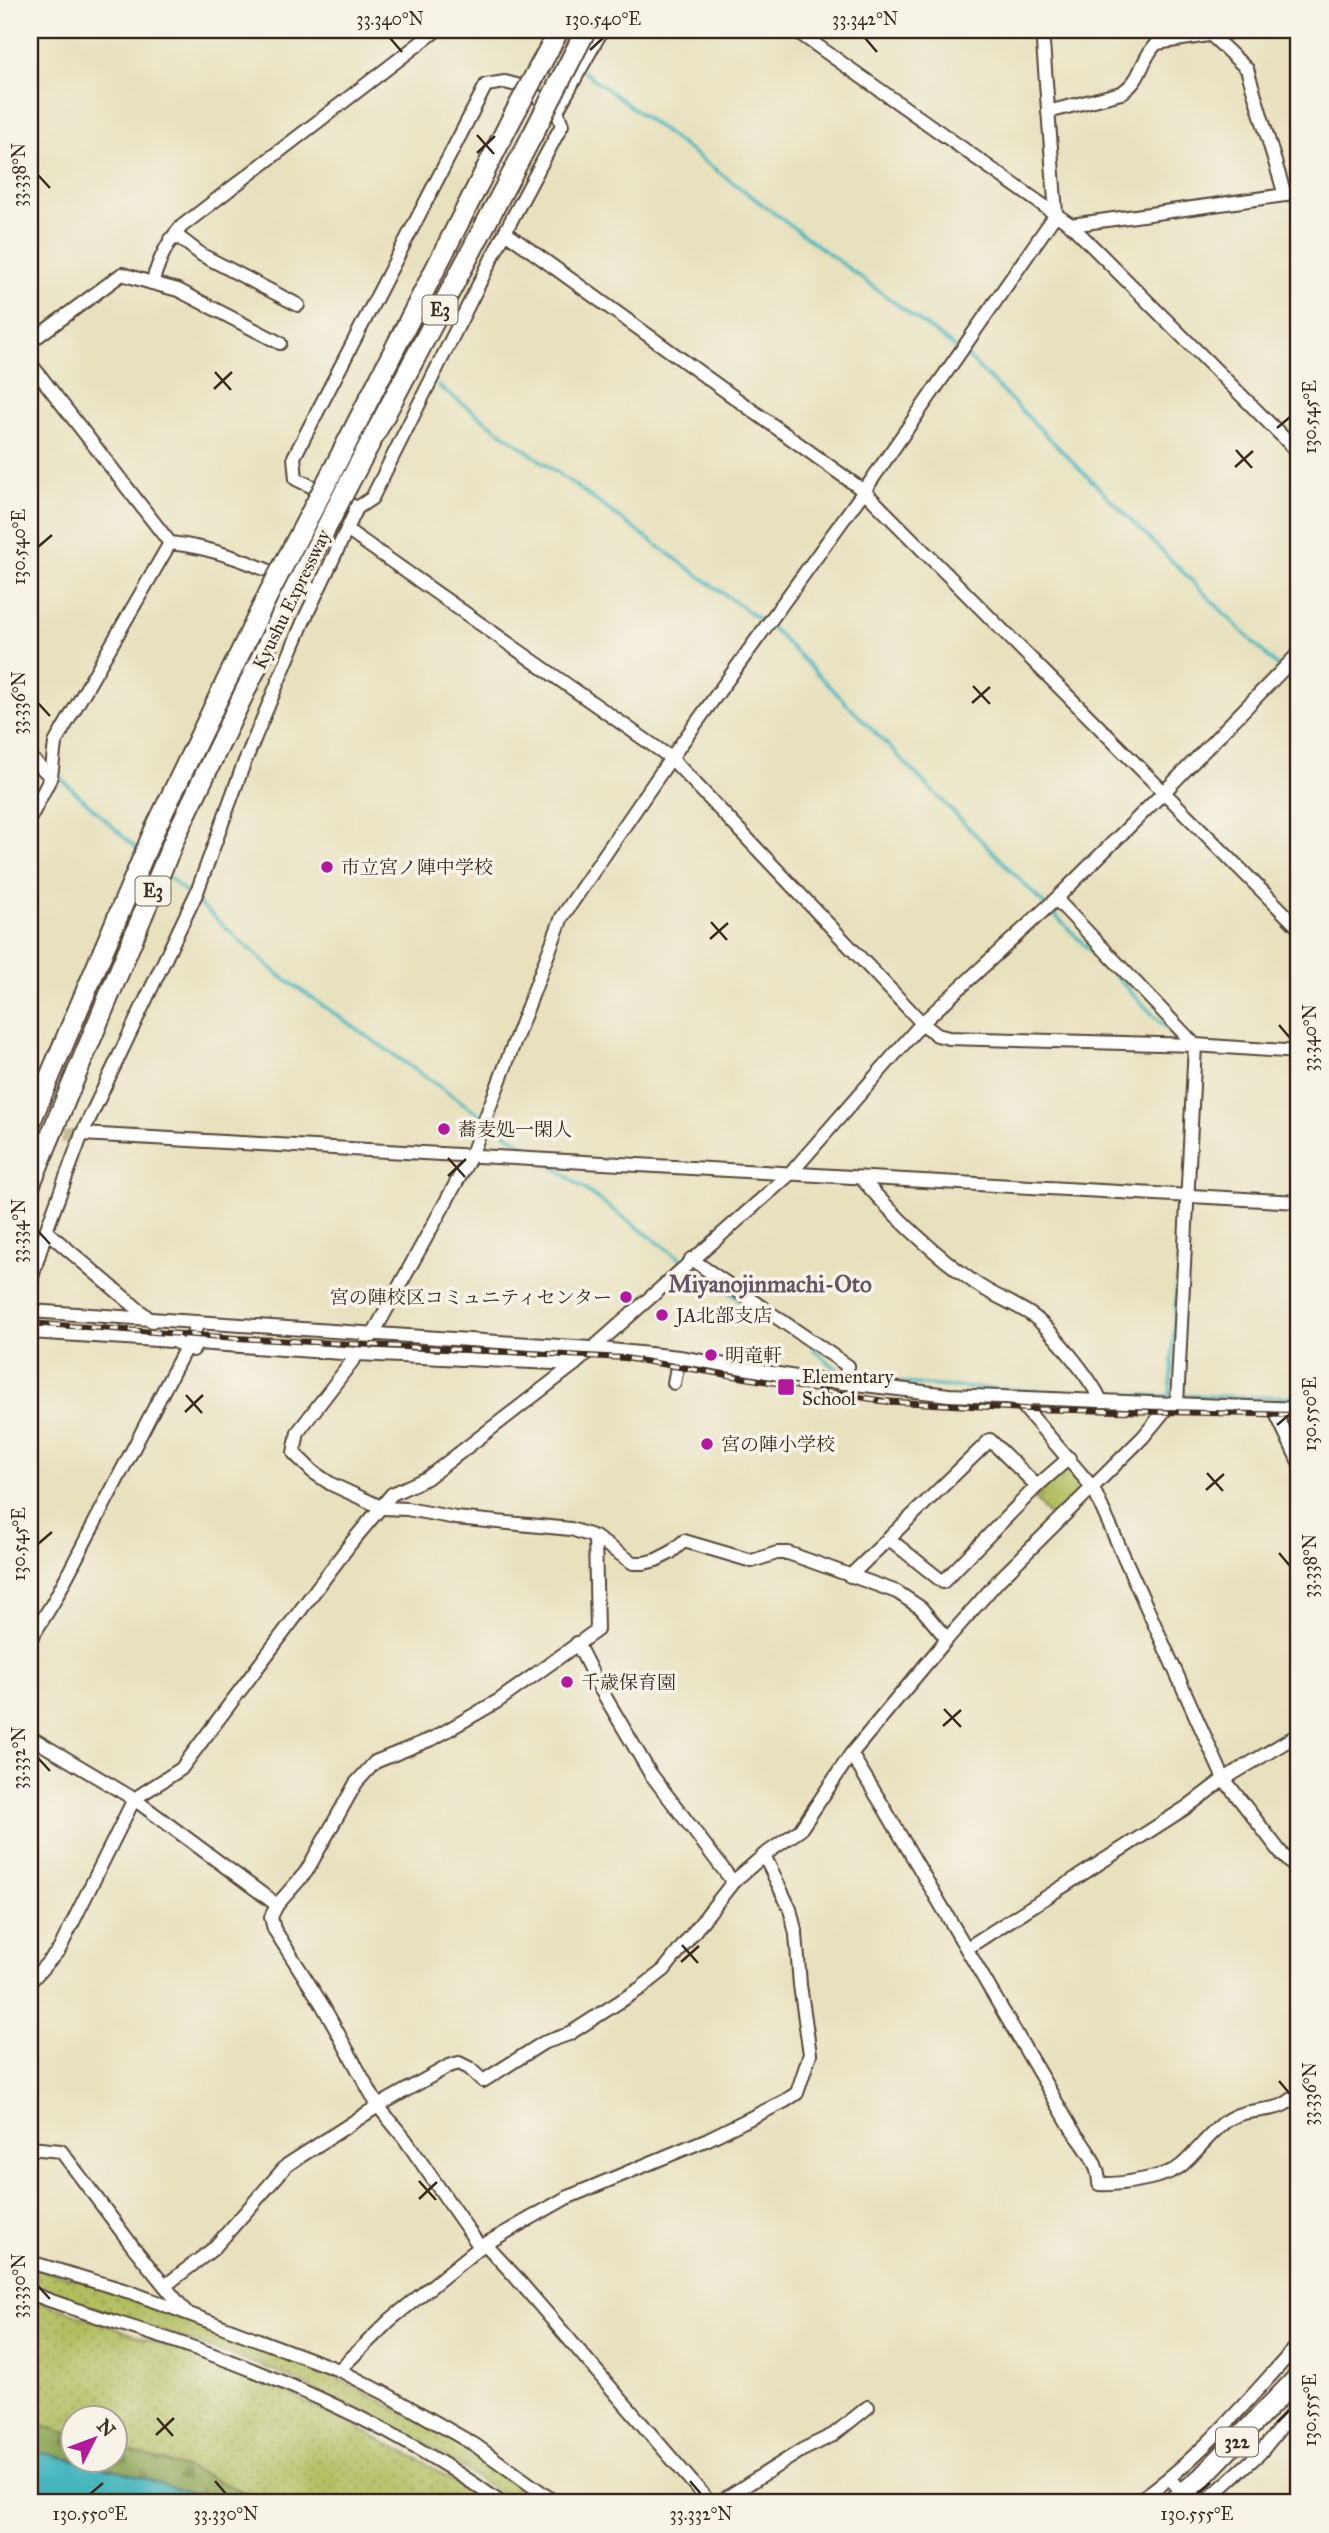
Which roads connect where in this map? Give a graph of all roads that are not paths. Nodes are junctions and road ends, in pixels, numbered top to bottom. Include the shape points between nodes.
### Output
1 (437, 30) edge
2 (559, 30) edge
3 (586, 30) edge
4 (602, 30) edge
5 (795, 30) edge
6 (1042, 30) edge
7 (1240, 30) edge
8 (1210, 34) junction
9 (557, 111) junction
10 (1048, 112) junction
11 (1056, 214) junction
12 (1071, 225) junction
13 (505, 232) junction
14 (170, 239) junction
15 (152, 284) junction
16 (298, 305) dead end
17 (30, 342) edge
18 (280, 343) dead end
19 (30, 363) edge
20 (1299, 453) edge
21 (864, 491) junction
22 (357, 508) junction
23 (347, 530) junction
24 (170, 543) junction
25 (317, 591) junction
26 (1299, 653) edge
27 (30, 757) edge
28 (671, 758) junction
29 (51, 777) junction
30 (1164, 792) junction
31 (30, 818) edge
32 (1056, 899) junction
33 (1299, 928) edge
34 (922, 1023) junction
35 (1195, 1045) junction
36 (1299, 1052) edge
37 (30, 1123) edge
38 (82, 1134) junction
39 (471, 1156) junction
40 (790, 1174) junction
41 (861, 1178) junction
42 (30, 1185) edge
43 (1188, 1196) junction
44 (1299, 1202) edge
45 (46, 1231) junction
46 (691, 1259) junction
47 (30, 1284) edge
48 (30, 1311) edge
49 (152, 1321) junction
50 (198, 1324) junction
51 (30, 1332) edge
52 (373, 1334) junction
53 (186, 1348) junction
54 (590, 1349) junction
55 (357, 1354) junction
56 (679, 1357) junction
57 (575, 1364) junction
58 (843, 1383) junction
59 (674, 1384) dead end
60 (1017, 1399) junction
61 (1101, 1401) junction
62 (1174, 1404) junction
63 (1275, 1409) junction
64 (1299, 1409) edge
65 (1069, 1458) junction
66 (1299, 1462) edge
67 (1037, 1486) junction
68 (1093, 1489) junction
69 (383, 1508) junction
70 (595, 1537) junction
71 (888, 1538) junction
72 (850, 1576) junction
73 (947, 1639) junction
74 (30, 1640) edge
75 (577, 1643) junction
76 (1299, 1734) edge
77 (30, 1737) edge
78 (851, 1754) junction
79 (1224, 1779) junction
80 (134, 1799) junction
81 (764, 1855) junction
82 (1299, 1872) edge
83 (733, 1882) junction
84 (277, 1905) junction
85 (967, 1948) junction
86 (30, 1982) edge
87 (1299, 2094) edge
88 (378, 2106) junction
89 (30, 2148) edge
90 (482, 2246) junction
91 (30, 2262) edge
92 (166, 2285) junction
93 (30, 2293) edge
94 (186, 2312) junction
95 (1299, 2344) edge
96 (339, 2370) junction
97 (1299, 2376) edge
98 (1299, 2405) edge
99 (867, 2407) dead end
100 (1169, 2478) junction
101 (1182, 2500) edge
102 (501, 2503) edge
103 (556, 2503) edge
104 (710, 2503) edge
105 (718, 2503) edge
106 (1135, 2503) edge
107 (1204, 2503) edge

1 - 14 street
2 - 37 highway, Kyushu Expressway / E3, bridge via 269,593 155,829
3 - 42 highway, Kyushu Expressway / E3, bridge via 348,485 177,833
4 - 9 street
5 - 11 street
6 - 10 street
7 - 8 street
8 - 10 street via 1157,43 1135,83 1121,93
8 - 12 street via 1247,69 1285,195
9 - 13 street via 562,125
9 - 22 street via 524,87 505,82 486,85 300,445 294,457 296,479
10 - 11 street
11 - 12 street
11 - 21 street
12 - 20 street
13 - 21 street
13 - 22 street via 372,498
14 - 15 street
14 - 16 street via 180,238 202,255
15 - 17 street via 122,274
15 - 18 street via 178,290
19 - 24 street
21 - 28 street
21 - 30 street
22 - 23 street
23 - 25 street
23 - 28 street
24 - 25 street via 197,545
24 - 29 street via 55,743
25 - 38 street via 243,766 197,892
26 - 30 street
27 - 29 street
28 - 34 street
28 - 39 street via 562,917
29 - 31 street
30 - 32 street
30 - 33 street
32 - 34 street
32 - 35 street
34 - 35 street via 948,1038
34 - 40 street
35 - 36 street
35 - 43 street
38 - 39 street
38 - 45 street
39 - 40 street
39 - 52 street
40 - 41 street
40 - 46 street
41 - 43 street
41 - 61 street via 885,1206 960,1272 1038,1320 1094,1385
43 - 44 street
43 - 62 street
45 - 47 street
45 - 49 street
46 - 54 street
46 - 58 street via 848,1366
48 - 49 street
49 - 50 street
50 - 52 street
50 - 53 street
51 - 53 street via 173,1341
52 - 54 street
52 - 55 street
53 - 55 street via 193,1350 197,1343
53 - 74 street
54 - 56 street
54 - 57 street
55 - 57 street
55 - 69 street via 298,1432 294,1453 331,1484
56 - 58 street
56 - 59 street
57 - 69 street via 427,1478 392,1494
58 - 60 street
60 - 61 street
60 - 65 street
61 - 62 street
62 - 63 street
62 - 68 street
63 - 64 street
63 - 66 street
65 - 67 street
65 - 68 street
67 - 71 street via 943,1582
67 - 71 street via 990,1440
68 - 73 street via 998,1581
68 - 79 street
69 - 70 street via 571,1529
69 - 80 street via 351,1543 181,1769
70 - 72 street via 633,1563 656,1560 684,1541 752,1561 788,1553
70 - 75 street via 597,1630
71 - 72 street
72 - 73 street via 897,1592 921,1608
73 - 78 street
75 - 83 street via 650,1773
75 - 84 street via 498,1701 434,1738 375,1762 356,1783 306,1872
76 - 79 street
77 - 80 street
78 - 81 street via 800,1830
78 - 85 street
79 - 82 street
79 - 85 street
80 - 84 street
80 - 86 street via 60,1950
81 - 83 street
81 - 90 street via 790,1909 796,1934 810,2054 797,2093 708,2139 566,2198
83 - 88 street via 664,1969 590,2021 543,2043 483,2081 459,2063
84 - 88 street via 271,1917 274,1929
85 - 87 street via 1093,2159 1099,2184 1171,2172 1227,2120 1280,2106
88 - 90 street
88 - 92 street via 287,2165 213,2249
89 - 92 street via 61,2151
90 - 96 street via 390,2320
90 - 104 street via 513,2274
91 - 94 street
92 - 94 street
93 - 102 street via 199,2350 336,2406 429,2456
94 - 96 street
95 - 100 street
96 - 103 street via 475,2445
97 - 101 highway, 322
98 - 107 street via 1259,2453
99 - 105 street via 833,2435
100 - 101 street
100 - 106 street

